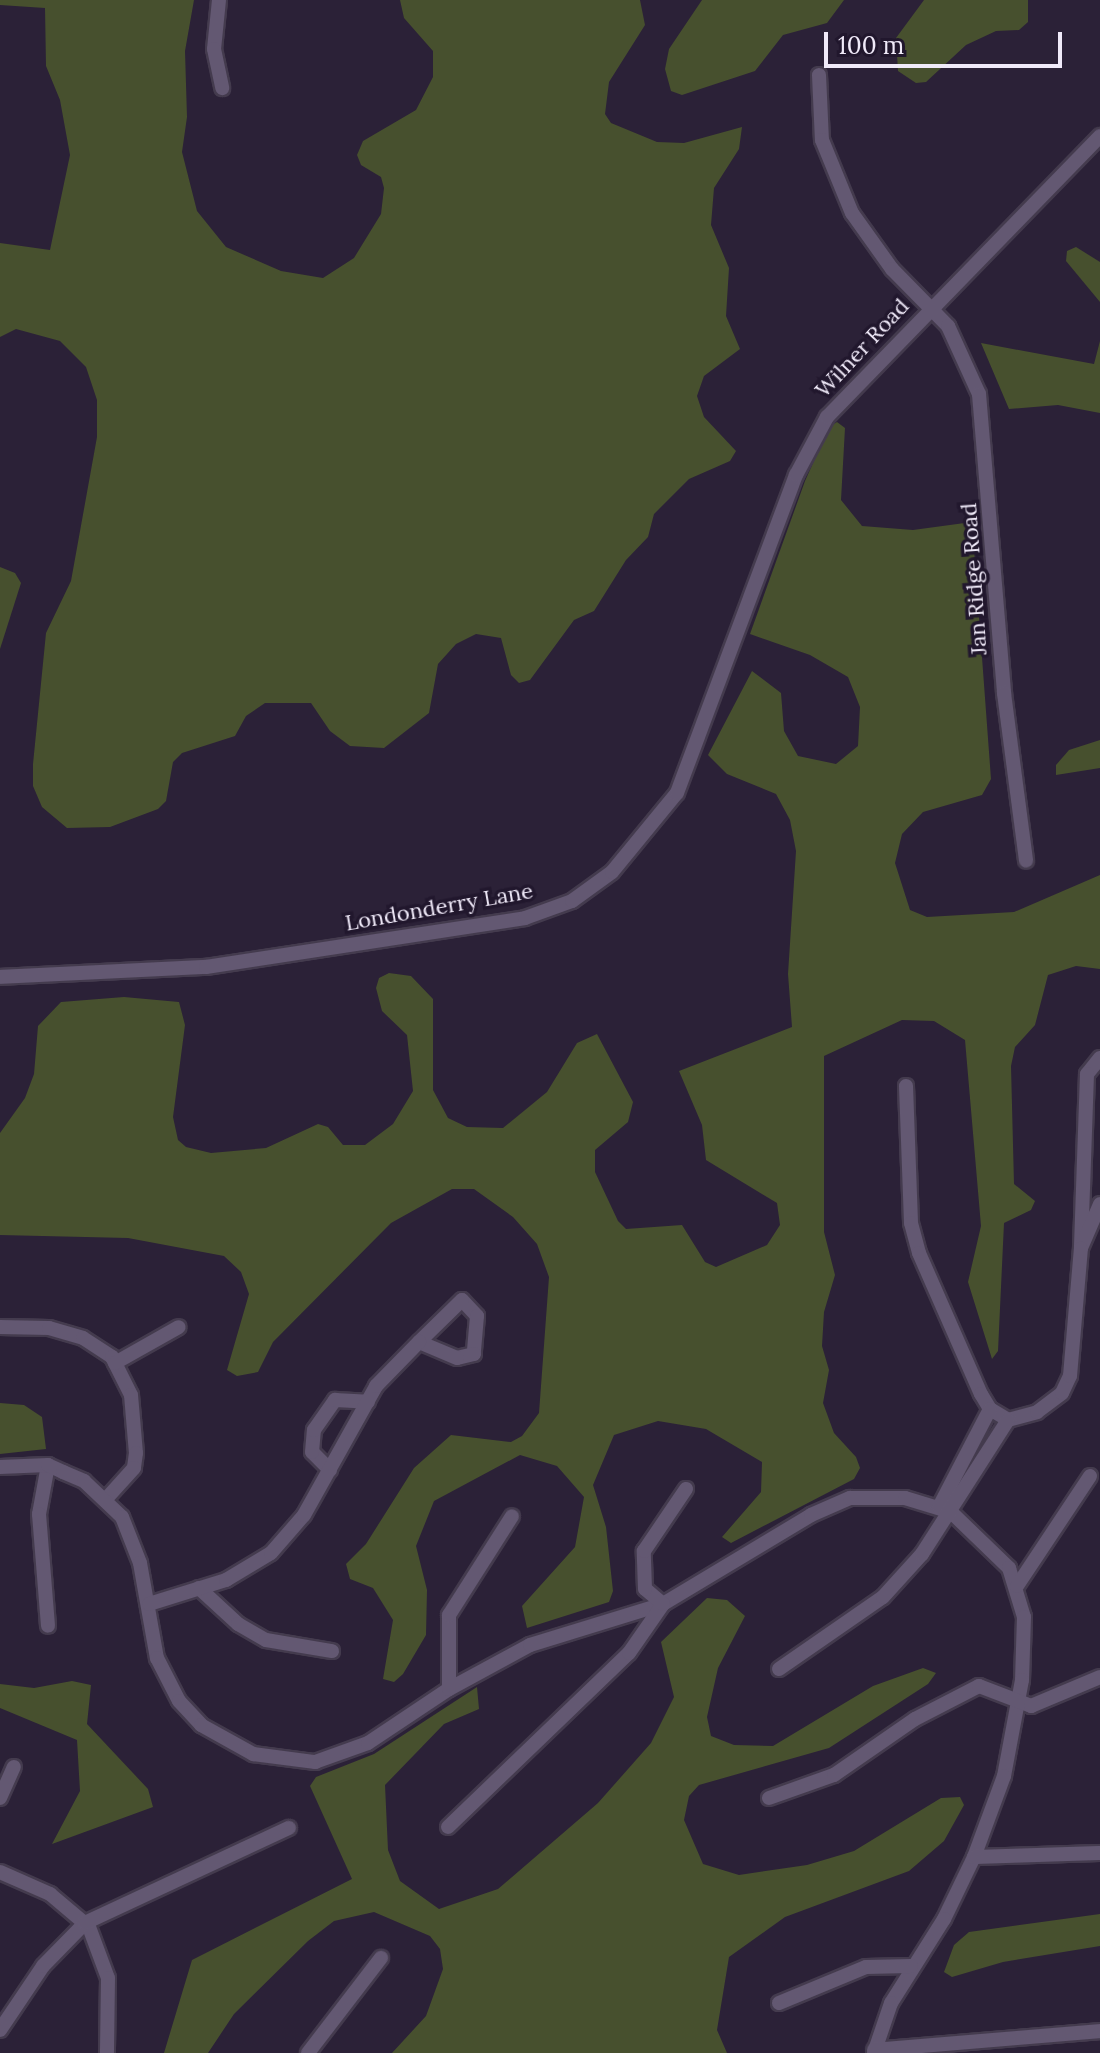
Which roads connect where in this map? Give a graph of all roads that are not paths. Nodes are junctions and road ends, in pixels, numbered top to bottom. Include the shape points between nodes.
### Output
1 (219, 0) edge
2 (819, 75) dead end
3 (222, 88) dead end
4 (1100, 136) edge
5 (930, 307) junction
6 (735, 642) joint
7 (1026, 861) dead end
8 (0, 977) edge
9 (1100, 1058) edge
10 (906, 1086) dead end
11 (1100, 1204) edge
12 (1081, 1248) junction
13 (0, 1327) edge
14 (179, 1327) dead end
15 (419, 1342) junction
16 (115, 1363) junction
17 (368, 1402) junction
18 (990, 1409) junction
19 (1008, 1420) junction
20 (48, 1465) junction
21 (0, 1467) edge
22 (330, 1470) junction
23 (1090, 1476) dead end
24 (686, 1489) dead end
25 (106, 1499) junction
26 (945, 1510) junction
27 (512, 1516) dead end
28 (1017, 1586) junction
29 (199, 1588) junction
30 (149, 1604) junction
31 (663, 1604) junction
32 (48, 1626) dead end
33 (332, 1651) dead end
34 (779, 1669) dead end
35 (1100, 1677) edge
36 (449, 1689) junction
37 (1019, 1702) junction
38 (14, 1767) dead end
39 (0, 1798) edge
40 (769, 1798) dead end
41 (448, 1827) dead end
42 (289, 1828) dead end
43 (1100, 1853) edge
44 (974, 1857) junction
45 (0, 1872) edge
46 (85, 1923) junction
47 (381, 1958) dead end
48 (911, 1966) junction
49 (779, 2003) dead end
50 (0, 2030) edge
51 (1100, 2031) edge
52 (964, 2048) edge
53 (874, 2052) edge
54 (107, 2053) edge
55 (308, 2053) edge

1 - 3 street via 214,49
2 - 5 street, Jan Ridge Road via 822,140 838,184 892,269
4 - 5 street, Wilner Road
5 - 6 street, Wilner Road via 827,417 796,475
5 - 7 street, Jan Ridge Road via 967,360 979,394 1008,736
6 - 8 street, Londonderry Lane via 677,793 612,872 572,901 525,918 206,967
9 - 12 street via 1087,1074
10 - 18 street via 911,1223 953,1334
11 - 12 street
12 - 19 street via 1070,1376 1062,1393 1037,1412
13 - 16 street via 49,1328 83,1338
14 - 16 street
15 - 15 street via 462,1300 477,1316 474,1354 457,1358
15 - 17 street via 376,1386
16 - 25 street via 131,1395 136,1453 134,1468
17 - 22 street
17 - 22 street via 335,1400 314,1430 312,1452
18 - 19 street
18 - 26 street
19 - 26 street
20 - 21 street
20 - 25 street via 84,1481
20 - 32 street via 39,1514
22 - 29 street via 304,1515 271,1553 226,1580
23 - 28 street
24 - 31 street via 644,1551 645,1589
25 - 30 street via 131,1535
26 - 28 street via 989,1544
26 - 31 street via 905,1498 850,1498 811,1515
26 - 34 street via 922,1554 883,1597
27 - 36 street via 449,1615
28 - 37 street via 1025,1647
29 - 30 street
29 - 33 street via 238,1624 266,1640
30 - 36 street via 157,1658 179,1701 227,1744 253,1754 315,1762 345,1754
31 - 36 street via 530,1645
31 - 41 street via 629,1653
35 - 37 street via 1051,1700 1031,1706
37 - 40 street via 979,1686 915,1719 834,1775
37 - 44 street via 1004,1776
38 - 39 street
42 - 46 street
43 - 44 street
44 - 48 street via 944,1919
45 - 46 street via 50,1894
46 - 50 street via 43,1966
46 - 54 street via 108,1978
47 - 55 street
48 - 49 street via 866,1967
48 - 53 street
51 - 52 street
52 - 53 street

